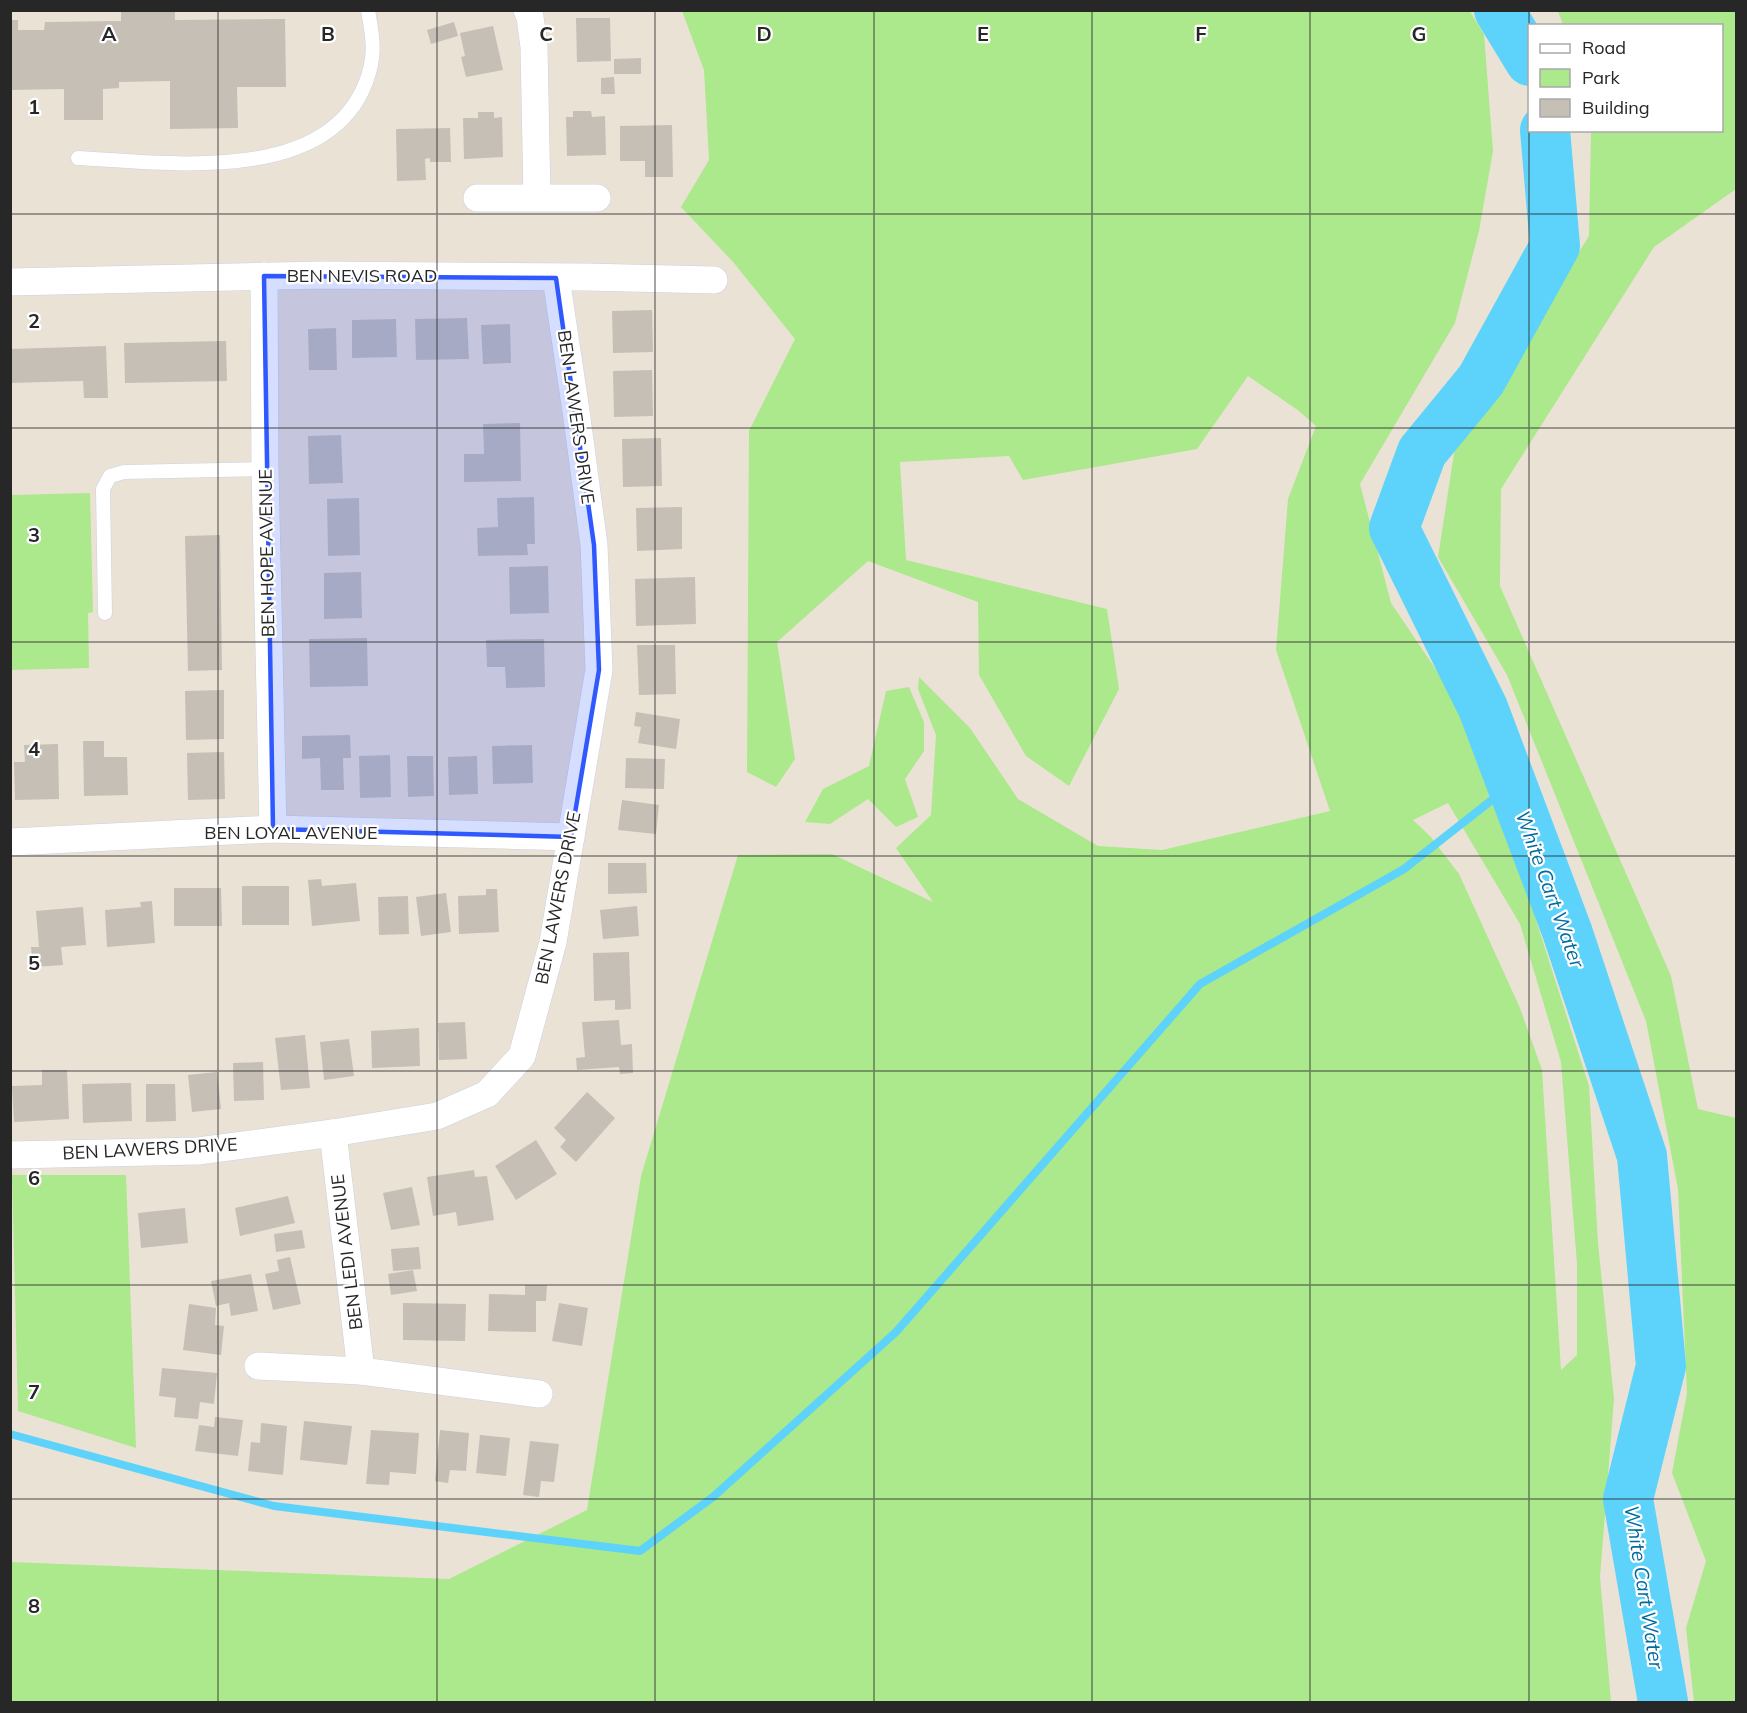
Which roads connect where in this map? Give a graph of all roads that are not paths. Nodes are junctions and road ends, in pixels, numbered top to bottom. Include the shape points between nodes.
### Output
1 (368, 10) edge
2 (527, 10) edge
3 (78, 158) dead end
4 (537, 197) junction
5 (477, 198) dead end
6 (597, 198) dead end
7 (264, 276) junction
8 (556, 278) junction
9 (714, 280) dead end
10 (10, 282) edge
11 (265, 470) junction
12 (105, 613) dead end
13 (273, 829) junction
14 (571, 837) junction
15 (10, 842) edge
16 (333, 1133) junction
17 (10, 1155) edge
18 (258, 1366) dead end
19 (361, 1371) junction
20 (539, 1394) dead end

1 - 3 lane via 371,64 348,114 327,133 275,155 228,162
2 - 4 street via 534,47
4 - 5 street
4 - 6 street
7 - 8 street, BEN NEVIS ROAD
7 - 10 street, BEN NEVIS ROAD
7 - 11 street, BEN HOPE AVENUE
8 - 9 street, BEN NEVIS ROAD
8 - 14 street, BEN LAWERS DRIVE via 594,545 599,670
11 - 12 lane via 124,472 110,476 103,489
11 - 13 street, BEN HOPE AVENUE
13 - 14 street, BEN LOYAL AVENUE
13 - 15 street, BEN LOYAL AVENUE
14 - 16 street, BEN LAWERS DRIVE via 553,942 522,1056 487,1094 437,1116
16 - 17 street, BEN LAWERS DRIVE via 198,1151
16 - 19 street, BEN LEDI AVENUE
18 - 19 street
19 - 20 street

